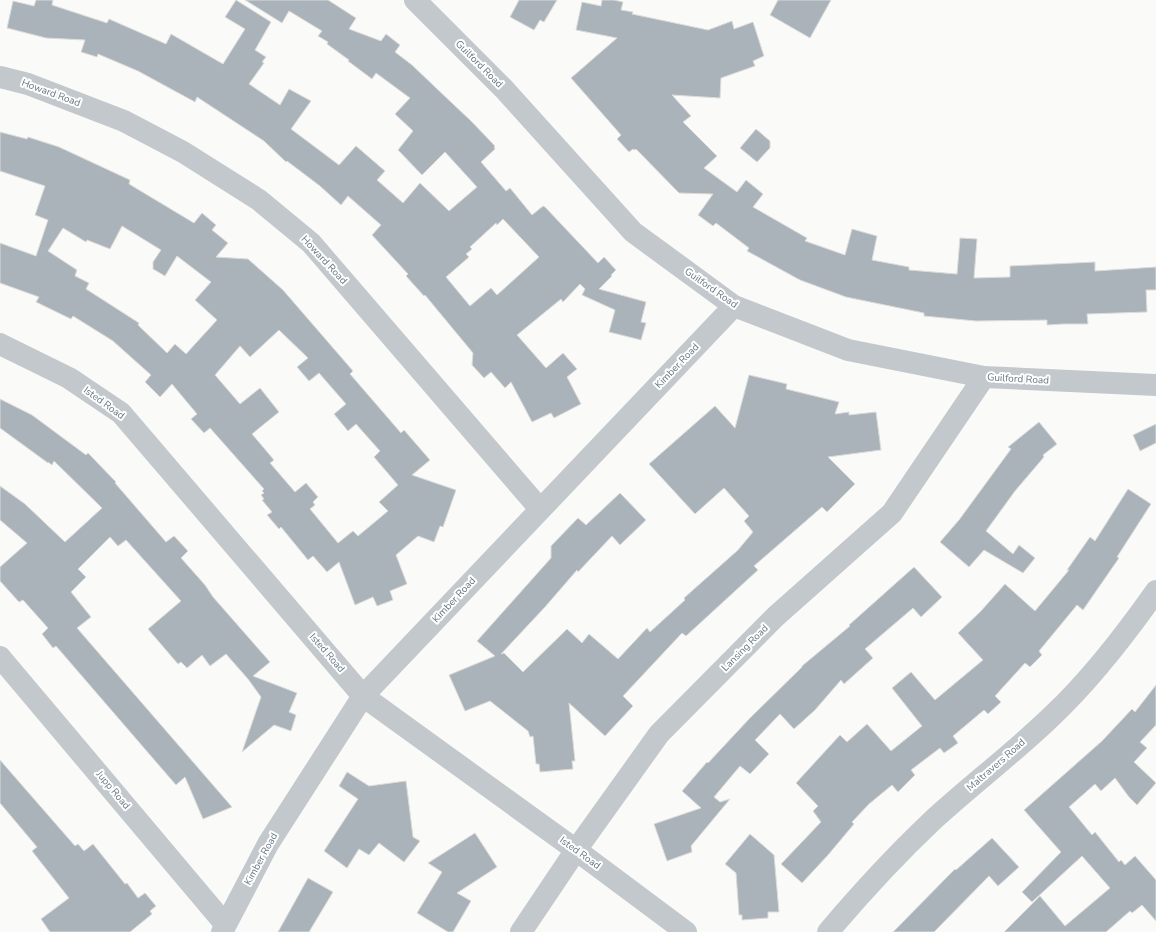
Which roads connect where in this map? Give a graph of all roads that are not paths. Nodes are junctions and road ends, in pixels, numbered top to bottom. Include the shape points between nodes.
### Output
1 (415, 0) edge
2 (0, 77) edge
3 (734, 306) junction
4 (0, 344) edge
5 (984, 377) junction
6 (1156, 385) edge
7 (540, 509) junction
8 (1156, 591) edge
9 (0, 657) edge
10 (363, 696) junction
11 (576, 850) junction
12 (224, 928) edge
13 (521, 932) edge
14 (686, 932) edge
15 (828, 932) edge

1 - 3 street, Guilford Road via 504,89 633,232
2 - 7 street, Howard Road via 28,84 124,121 183,152 265,205 311,243
3 - 5 street, Guilford Road via 848,350
3 - 7 street, Kimber Road
4 - 10 street, Isted Road via 69,378 121,413
5 - 6 street, Guilford Road
5 - 11 street, Lansing Road via 892,513 775,617 659,734
7 - 10 street, Kimber Road
8 - 15 street, Maltravers Road via 1079,689 1053,716 933,821 884,869
9 - 12 street, Jupp Road
10 - 11 street, Isted Road
10 - 12 street, Kimber Road via 268,844
11 - 13 street, Lansing Road
11 - 14 street, Isted Road

